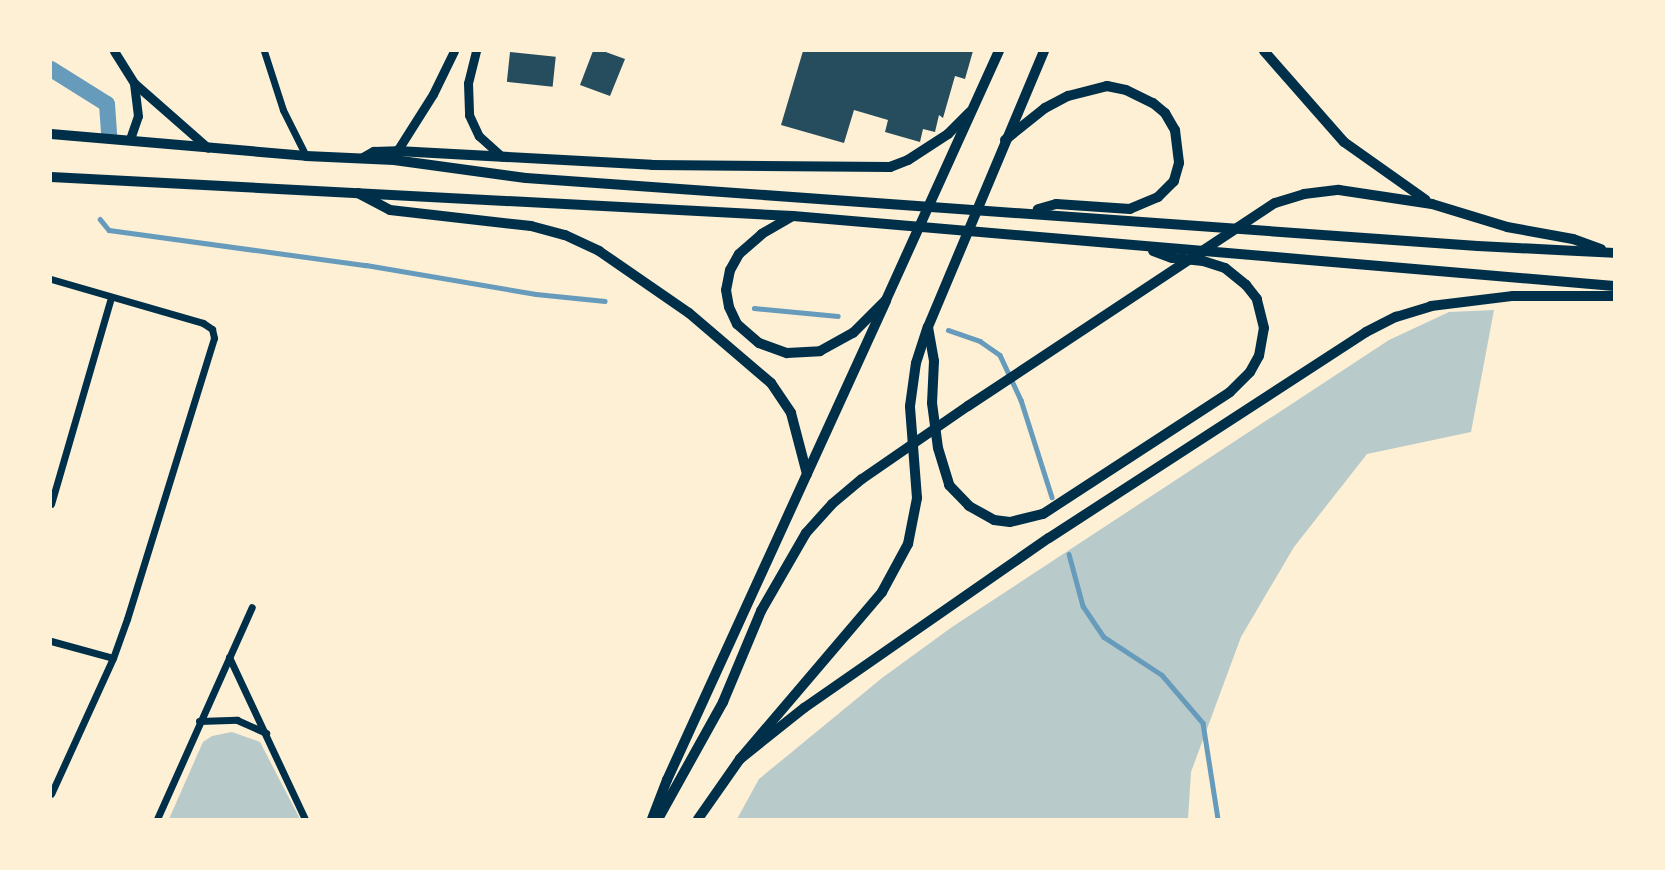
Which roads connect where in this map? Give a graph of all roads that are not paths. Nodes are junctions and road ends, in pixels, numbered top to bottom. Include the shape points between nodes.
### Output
1 (114, 51) edge
2 (264, 51) edge
3 (454, 51) edge
4 (476, 51) edge
5 (999, 51) edge
6 (1044, 51) edge
7 (1264, 51) edge
8 (134, 83) junction
9 (970, 112) junction
10 (51, 134) edge
11 (130, 139) junction
12 (1003, 141) junction
13 (208, 148) junction
14 (397, 151) junction
15 (306, 156) junction
16 (503, 158) junction
17 (363, 159) junction
18 (51, 177) edge
19 (358, 193) junction
20 (1432, 204) junction
21 (1028, 212) junction
22 (793, 216) junction
23 (1144, 247) junction
24 (1612, 252) edge
25 (51, 279) edge
26 (1614, 286) edge
27 (1614, 296) edge
28 (111, 298) junction
29 (886, 300) junction
30 (928, 327) junction
31 (807, 474) junction
32 (51, 504) edge
33 (252, 607) dead end
34 (51, 641) edge
35 (229, 657) junction
36 (113, 658) junction
37 (199, 721) junction
38 (266, 733) junction
39 (740, 760) junction
40 (51, 794) edge
41 (157, 819) edge
42 (305, 819) edge
43 (655, 819) edge
44 (698, 819) edge

1 - 8 street
2 - 15 street via 283,110
3 - 14 street
4 - 16 street via 468,83 469,115 479,136
5 - 9 main road
6 - 12 main road
7 - 20 main road via 1344,142
8 - 11 street via 138,116
8 - 13 street
9 - 16 main road via 948,135 890,167
9 - 29 main road
10 - 11 main road
11 - 13 main road
12 - 21 main road via 1045,108 1068,96 1107,86 1153,103 1175,130 1179,163 1174,181 1158,197 1130,209 1056,204
12 - 30 main road
13 - 15 main road
14 - 16 main road
14 - 17 main road via 374,152
15 - 17 main road
17 - 21 main road via 526,178
18 - 19 main road
19 - 22 main road
19 - 31 main road via 390,210 531,226 599,251 690,313 771,383 790,413
20 - 24 main road
20 - 43 main road via 1339,190 1275,203 862,479 806,533 761,611 723,702
21 - 24 main road
22 - 23 main road
22 - 29 main road via 762,234 739,254 730,270 726,290 737,324 759,343 787,354 820,351 853,333
23 - 26 main road
23 - 30 main road via 1172,258 1203,261 1237,275 1257,299 1264,328 1259,356 1230,392 1043,514 1010,522 994,520 969,506 949,485 935,426 934,361
25 - 28 street
27 - 39 main road via 1513,296 1430,306 1366,332 1049,538 804,708
28 - 32 street
28 - 36 street via 203,323 212,329 214,338
29 - 31 main road
30 - 39 main road via 916,363 910,406 917,498 908,544 882,592
31 - 43 main road via 667,780
33 - 35 street
34 - 36 street
35 - 37 street
35 - 38 street
36 - 40 street
37 - 38 street via 237,720
37 - 41 street
38 - 42 street
39 - 44 main road

